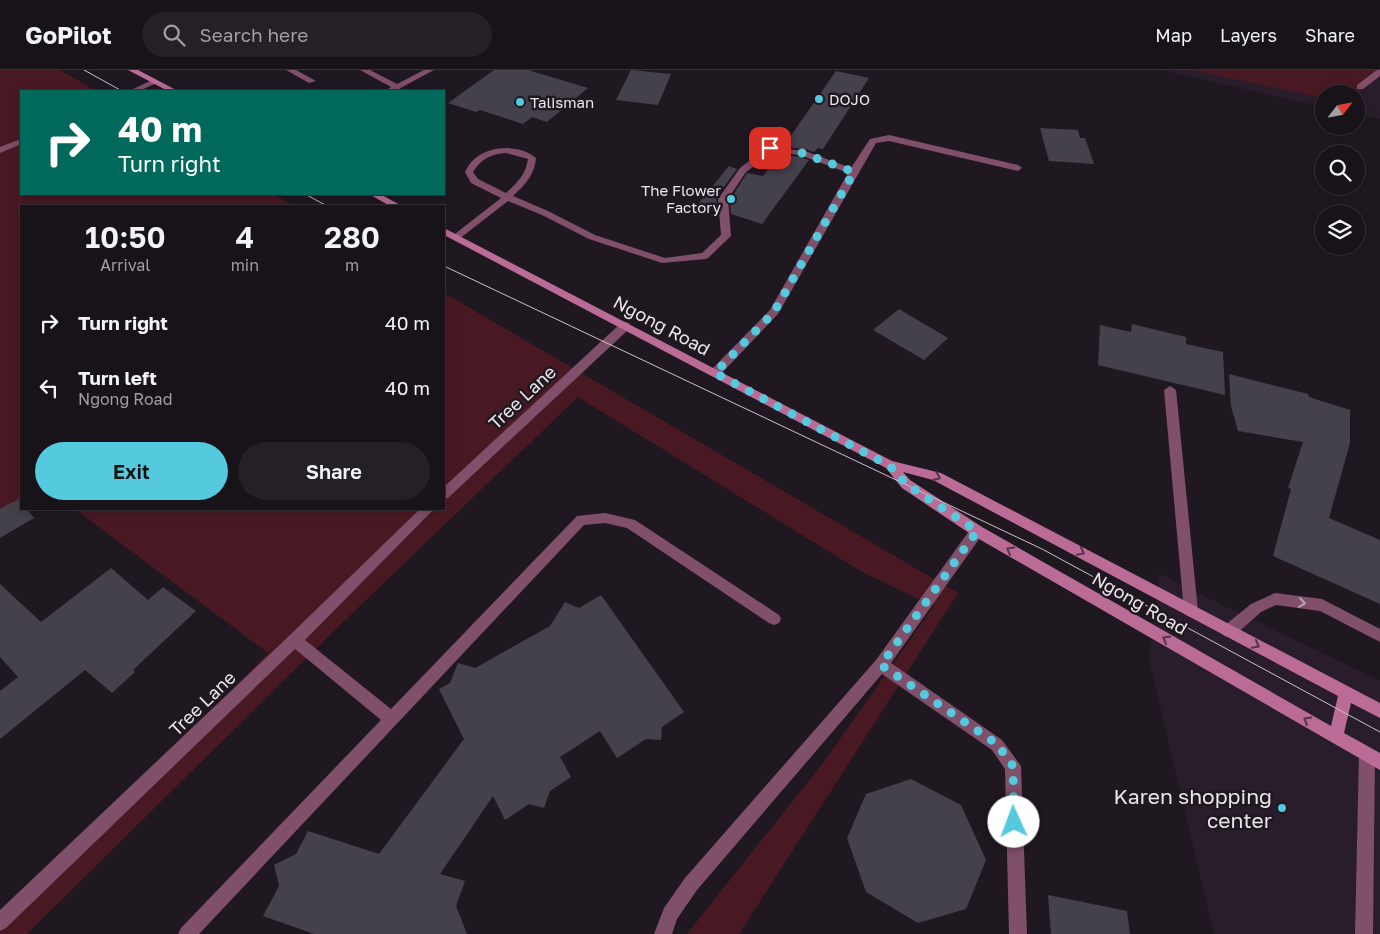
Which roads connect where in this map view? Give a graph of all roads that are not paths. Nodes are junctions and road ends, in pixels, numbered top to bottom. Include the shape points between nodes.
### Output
1 (132, 70) edge
2 (290, 70) edge
3 (364, 70) edge
4 (430, 70) edge
5 (1380, 72) edge
6 (312, 81) dead end
7 (155, 82) junction
8 (1363, 85) edge
9 (393, 89) edge
10 (135, 90) edge
11 (172, 90) edge
12 (20, 141) edge
13 (0, 150) edge
14 (1018, 168) dead end
15 (854, 172) junction
16 (375, 195) edge
17 (506, 197) junction
18 (395, 205) edge
19 (445, 232) edge
20 (456, 237) junction
21 (625, 326) junction
22 (715, 373) junction
23 (1170, 390) dead end
24 (890, 466) junction
25 (445, 493) edge
26 (427, 510) edge
27 (977, 531) junction
28 (1191, 611) junction
29 (774, 619) dead end
30 (1228, 631) junction
31 (1380, 636) edge
32 (295, 640) junction
33 (881, 665) junction
34 (1346, 693) junction
35 (1380, 711) edge
36 (392, 719) junction
37 (1336, 737) junction
38 (1374, 758) edge
39 (0, 922) edge
40 (187, 934) edge
41 (662, 934) edge
42 (1018, 934) edge
43 (1364, 934) edge

1 - 7 main road
2 - 6 street
3 - 9 street
4 - 9 street
5 - 8 street
7 - 10 street
7 - 11 main road
12 - 13 street
14 - 15 street via 889,138 873,141
15 - 17 street via 802,153 770,148 743,170 723,199 726,236 705,256 665,260 592,237
15 - 22 street via 774,312
16 - 18 main road
17 - 17 street via 521,186 533,164 532,158 523,152 491,152 477,161 469,172 474,181
17 - 20 street
19 - 20 main road, Ngong Road
20 - 21 main road, Ngong Road
21 - 22 main road, Ngong Road
21 - 25 street, Tree Lane
22 - 24 main road, Ngong Road
23 - 28 street
24 - 27 main road, Ngong Road via 906,484
24 -> 28 main road, Ngong Road via 936,476
26 - 32 street, Tree Lane
27 - 33 street
37 -> 27 main road, Ngong Road
28 - 30 main road, Ngong Road
29 - 36 street via 630,524 605,518 581,520
30 -> 31 street via 1256,608 1275,599 1322,605
30 -> 34 main road, Ngong Road
32 - 36 street
32 - 39 street, Tree Lane
33 - 41 street via 691,884 670,914
33 - 42 street via 997,744 1013,766
34 - 35 main road, Ngong Road
34 - 37 main road
36 - 40 street
37 - 38 main road, Ngong Road
38 - 43 street

